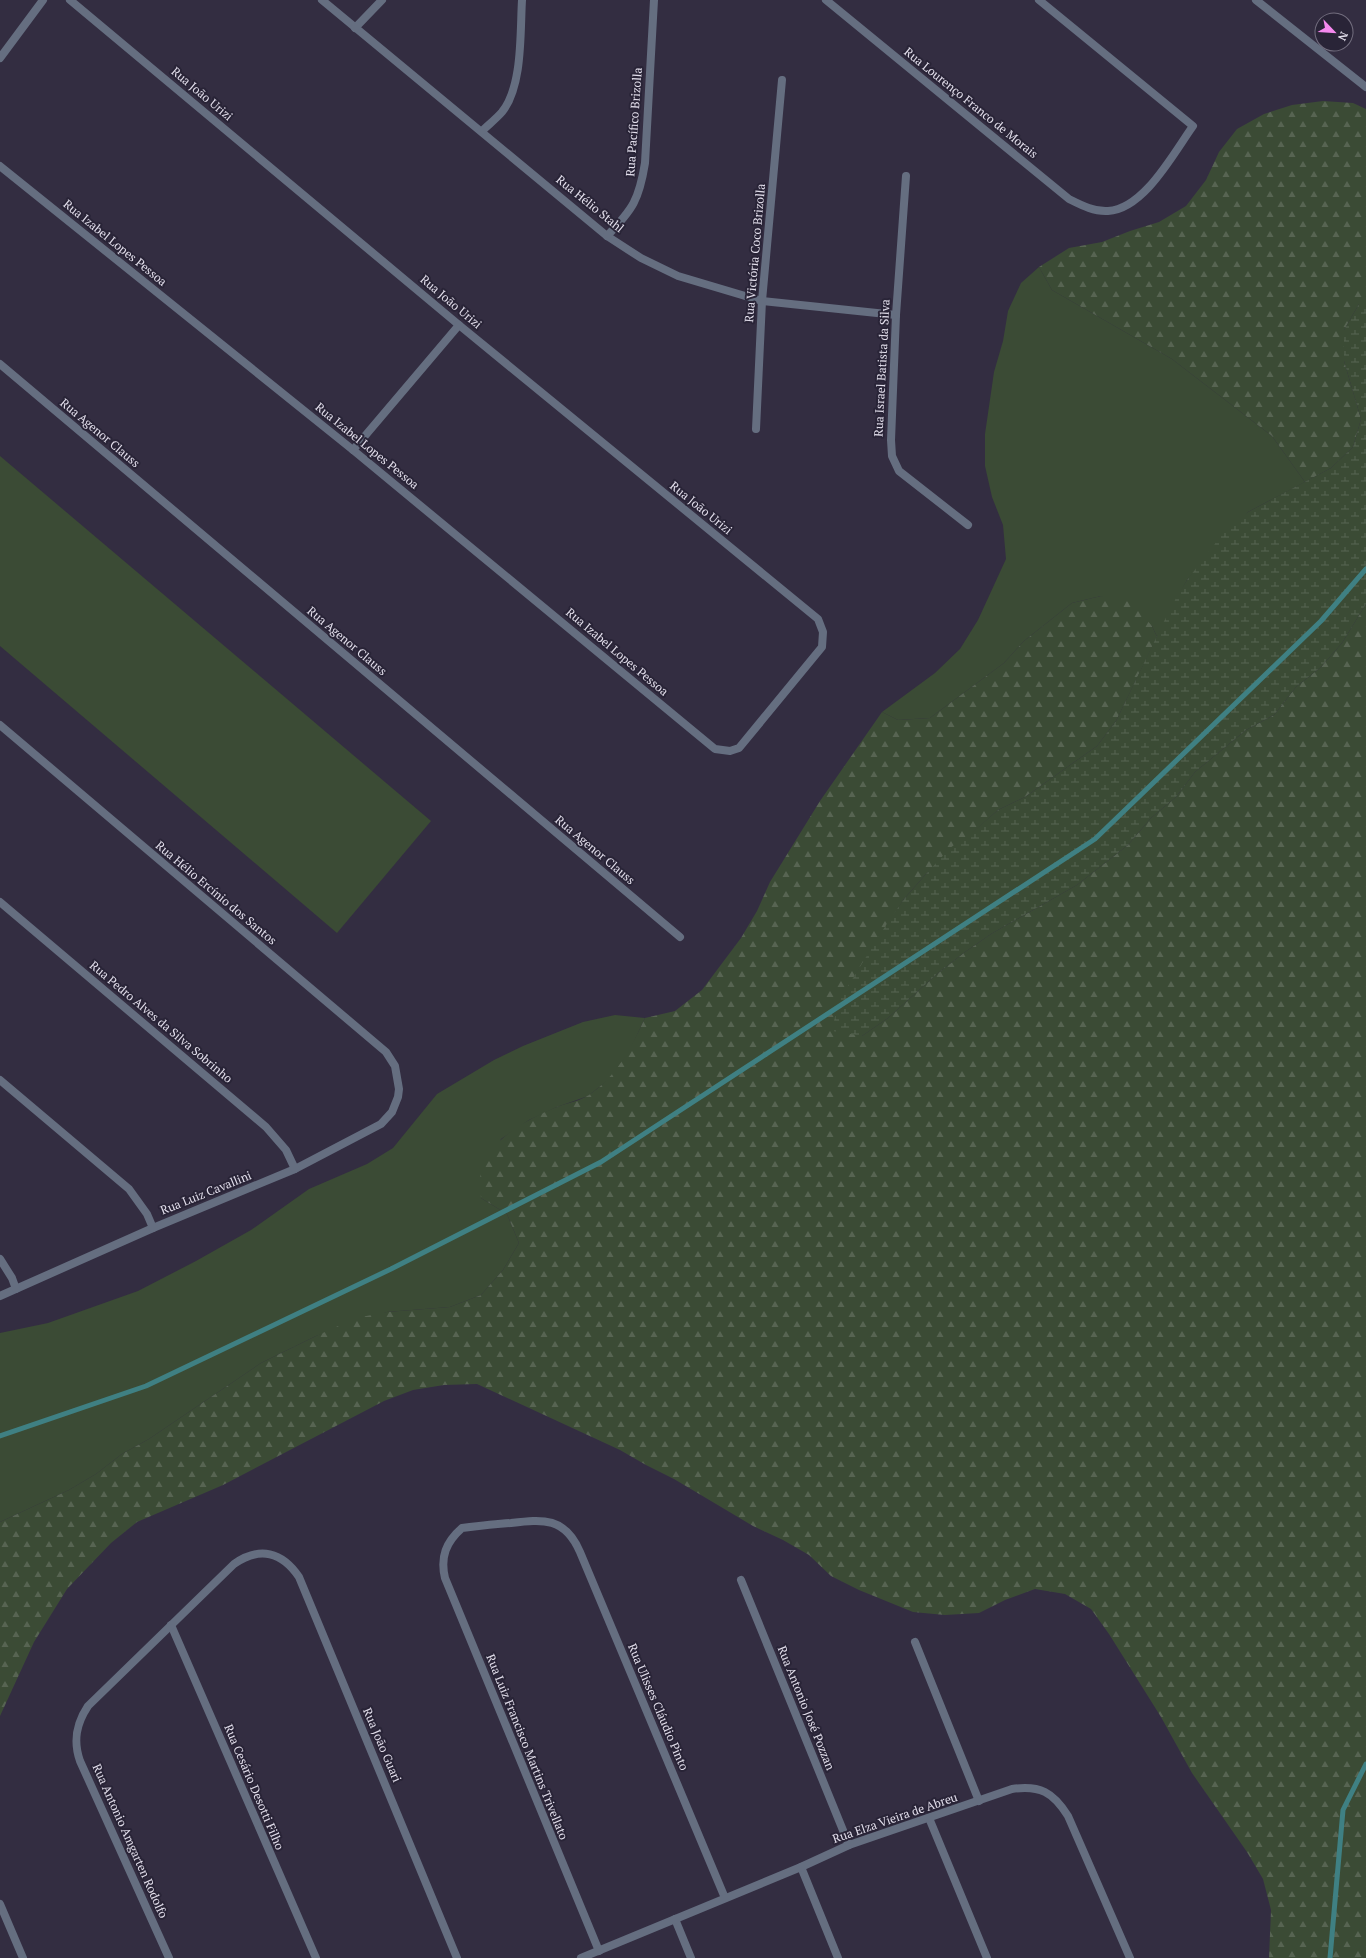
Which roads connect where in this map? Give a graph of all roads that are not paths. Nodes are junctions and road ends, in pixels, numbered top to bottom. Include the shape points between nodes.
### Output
1 (43, 0) edge
2 (70, 0) edge
3 (322, 0) edge
4 (382, 0) edge
5 (522, 0) edge
6 (654, 0) edge
7 (826, 0) edge
8 (1039, 0) edge
9 (1256, 0) edge
10 (355, 28) junction
11 (0, 58) edge
12 (782, 80) dead end
13 (1366, 87) edge
14 (482, 131) junction
15 (0, 166) edge
16 (906, 176) dead end
17 (607, 236) junction
18 (762, 301) junction
19 (896, 315) junction
20 (459, 325) junction
21 (0, 364) edge
22 (756, 429) dead end
23 (353, 450) junction
24 (968, 525) dead end
25 (0, 725) edge
26 (715, 749) joint
27 (0, 902) edge
28 (680, 937) dead end
29 (0, 1080) edge
30 (399, 1089) joint
31 (295, 1170) junction
32 (153, 1228) junction
33 (0, 1259) edge
34 (16, 1289) junction
35 (0, 1296) edge
36 (445, 1550) joint
37 (741, 1580) dead end
38 (171, 1625) junction
39 (915, 1642) dead end
40 (978, 1801) junction
41 (929, 1818) junction
42 (849, 1845) junction
43 (801, 1867) junction
44 (725, 1898) junction
45 (0, 1904) edge
46 (675, 1919) junction
47 (598, 1951) junction
48 (23, 1958) edge
49 (169, 1958) edge
50 (316, 1958) edge
51 (457, 1958) edge
52 (581, 1958) edge
53 (691, 1958) edge
54 (838, 1958) edge
55 (987, 1958) edge
56 (1130, 1958) edge

1 - 11 street
2 - 20 street, Rua João Urizi
3 - 10 street, Rua Hélio Stahl
4 - 10 street
5 - 14 street via 515,81 502,111
6 - 17 street, Rua Pacífico Brizolla via 642,180 629,214
7 - 8 street, Rua Lourenço Franco de Morais via 1070,199 1094,209 1108,211 1130,205 1143,194 1193,126
9 - 13 street
10 - 14 street, Rua Hélio Stahl
12 - 18 street, Rua Victória Coco Brizolla
14 - 17 street, Rua Hélio Stahl
15 - 23 street, Rua Izabel Lopes Pessoa
16 - 19 street, Rua Israel Batista da Silva
17 - 18 street, Rua Hélio Stahl via 641,258 678,276
18 - 19 street, Rua Hélio Stahl
18 - 22 street, Rua Victória Coco Brizolla
19 - 24 street, Rua Israel Batista da Silva via 890,440 892,456 899,472
20 - 23 street
20 - 26 street, Rua João Urizi via 818,619 823,632 822,647 739,748 730,751
21 - 28 street, Rua Agenor Clauss
23 - 26 street, Rua Izabel Lopes Pessoa
25 - 30 street, Rua Hélio Ercínio dos Santos via 386,1052 395,1066
27 - 31 street, Rua Pedro Alves da Silva Sobrinho via 266,1127 286,1150
29 - 32 street via 128,1189 143,1207
30 - 31 street, Rua Luiz Cavallini via 392,1112 381,1124
31 - 32 street, Rua Luiz Cavallini
32 - 34 street, Rua Luiz Cavallini
33 - 34 street
34 - 35 street, Rua Luiz Cavallini
36 - 44 street, Rua Ulisses Cláudio Pinto via 462,1528 540,1520 557,1524 576,1544
36 - 47 street, Rua Luiz Francisco Martins Trivellato via 445,1578
37 - 42 street, Rua Antonio José Pozzan
38 - 49 street, Rua Antonio Amgarten Rodolfo via 88,1706 80,1718 76,1732 80,1761
38 - 50 street, Rua Cesário Desotti Filho
38 - 51 street, Rua João Guari via 244,1557 257,1553 270,1554 287,1562 299,1577
39 - 40 street
40 - 41 street, Rua Elza Vieira de Abreu
40 - 56 street, Rua Elza Vieira de Abreu via 1012,1789 1028,1787 1045,1791 1059,1801 1068,1816
41 - 42 street, Rua Elza Vieira de Abreu
41 - 55 street
42 - 43 street, Rua Elza Vieira de Abreu
43 - 44 street, Rua Elza Vieira de Abreu
43 - 54 street
44 - 46 street, Rua Elza Vieira de Abreu
45 - 48 street
46 - 47 street, Rua Elza Vieira de Abreu
46 - 53 street
47 - 52 street, Rua Elza Vieira de Abreu

